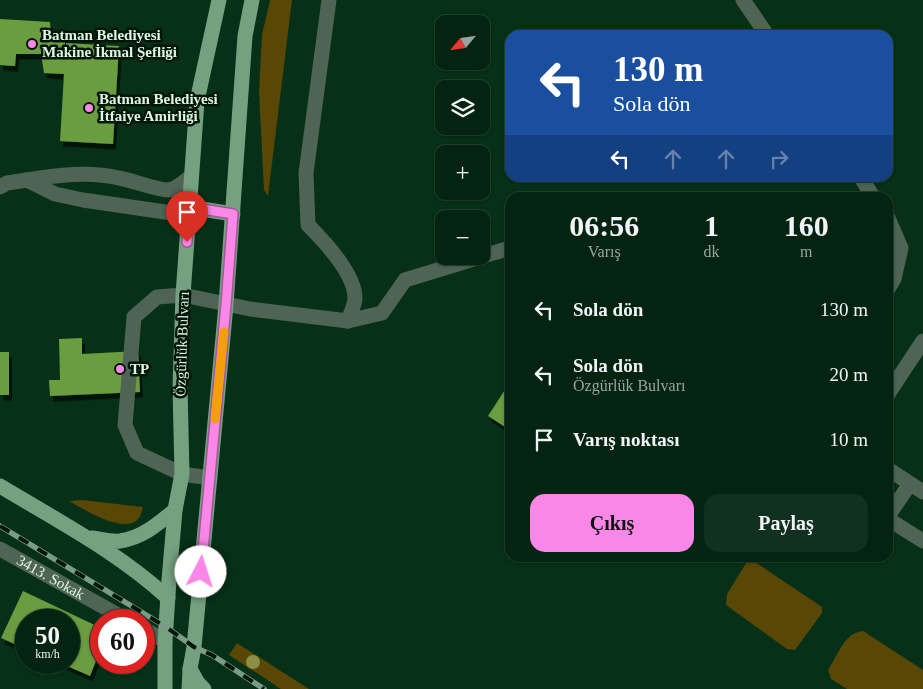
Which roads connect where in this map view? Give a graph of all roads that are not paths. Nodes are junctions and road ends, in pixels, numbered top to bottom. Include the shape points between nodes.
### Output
1 (219, 0) edge
2 (252, 0) edge
3 (329, 0) edge
4 (743, 0) edge
5 (763, 30) edge
6 (191, 176) junction
7 (27, 180) junction
8 (0, 187) edge
9 (189, 207) junction
10 (233, 214) junction
11 (188, 225) junction
12 (893, 230) edge
13 (505, 250) edge
14 (893, 281) edge
15 (184, 295) junction
16 (226, 305) junction
17 (348, 321) junction
18 (923, 341) edge
19 (893, 386) edge
20 (893, 472) edge
21 (182, 474) junction
22 (210, 478) junction
23 (910, 484) junction
24 (0, 486) edge
25 (923, 492) edge
26 (175, 510) junction
27 (893, 510) edge
28 (893, 520) edge
29 (86, 537) junction
30 (923, 541) edge
31 (0, 549) edge
32 (168, 598) junction
33 (107, 609) edge
34 (155, 635) edge
35 (165, 641) junction
36 (190, 669) junction
37 (165, 689) edge
38 (189, 689) edge
39 (204, 689) edge

1 - 6 main road, Özgürlük Bulvarı via 197,101
2 - 10 main road via 245,36
3 - 17 street via 306,174 308,225 350,277 355,298
4 - 5 street
6 - 7 street via 168,190 118,177 79,174
6 - 9 main road, Özgürlük Bulvarı
7 - 8 street
7 - 11 street via 55,194 172,213
9 - 10 main road
9 - 11 main road, Özgürlük Bulvarı
10 - 16 main road
11 - 15 main road, Özgürlük Bulvarı
12 - 14 street via 901,248
13 - 17 street via 405,280 382,313
15 - 16 street
15 - 21 main road, Özgürlük Bulvarı via 180,387
15 - 21 street via 158,298 134,317 125,425 137,453
16 - 17 street
16 - 22 main road
18 - 19 street
20 - 23 street
21 - 22 street
21 - 26 main road, Özgürlük Bulvarı
22 - 36 main road
23 - 25 street
23 - 27 street
24 - 29 main road
26 - 29 main road via 149,531 131,538 118,541
26 - 32 main road, Özgürlük Bulvarı
28 - 30 street
29 - 32 main road via 146,577
31 - 33 street, 3413. Sokak
32 - 35 main road, Özgürlük Bulvarı
34 - 35 street
35 - 37 main road, Özgürlük Bulvarı
36 - 38 main road
36 - 39 main road

